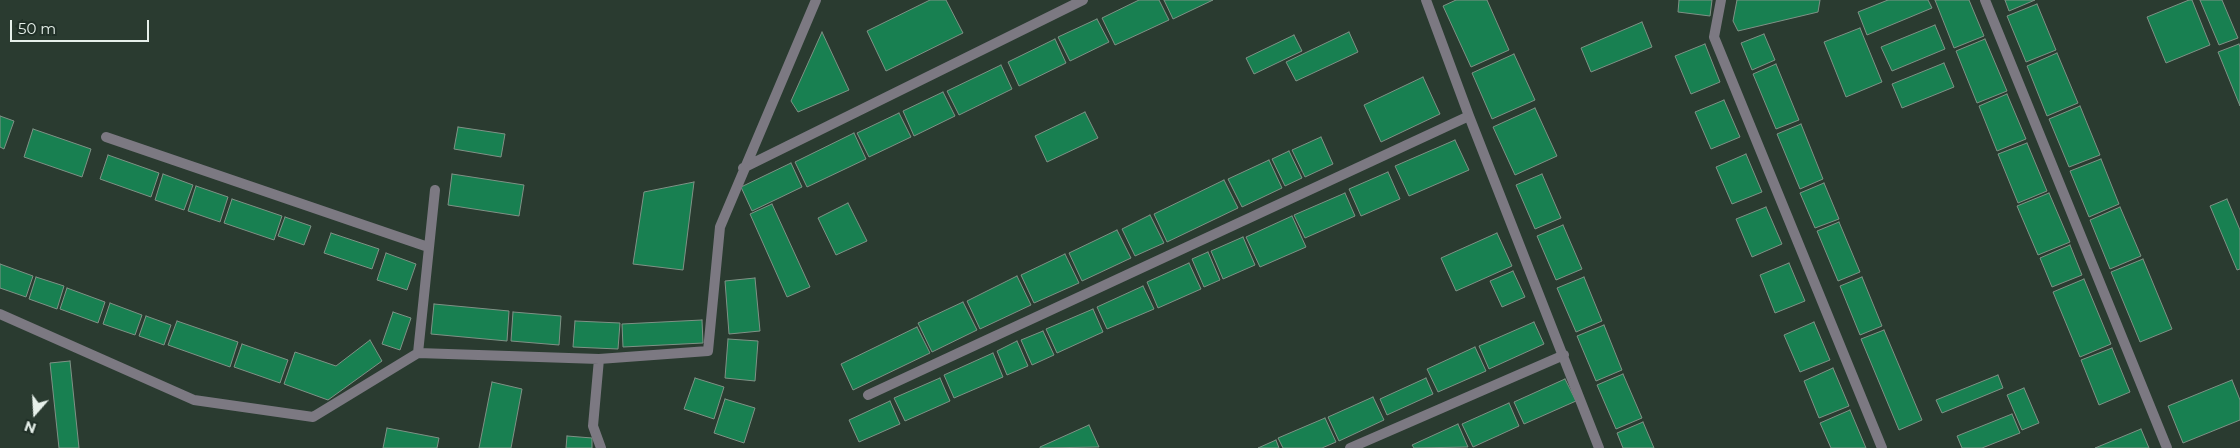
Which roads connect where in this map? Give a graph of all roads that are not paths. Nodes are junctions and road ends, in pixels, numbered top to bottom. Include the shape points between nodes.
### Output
1 (816, 0) edge
2 (1083, 0) edge
3 (1426, 0) edge
4 (1721, 0) edge
5 (1985, 0) edge
6 (1469, 116) junction
7 (106, 137) dead end
8 (744, 168) junction
9 (435, 190) dead end
10 (428, 247) junction
11 (0, 314) edge
12 (418, 352) junction
13 (1564, 355) junction
14 (599, 359) junction
15 (868, 395) dead end
16 (600, 448) edge
17 (1350, 448) edge
18 (1599, 448) edge
19 (1882, 448) edge
20 (2167, 448) edge

1 - 8 street
2 - 8 street
3 - 6 street
4 - 19 street via 1714,37
5 - 20 street
6 - 13 street
6 - 15 street
7 - 10 street
8 - 14 street via 720,227 708,351
9 - 10 street
10 - 12 street
11 - 12 street via 194,400 313,417
12 - 14 street
13 - 17 street
13 - 18 street
14 - 16 street via 593,426

